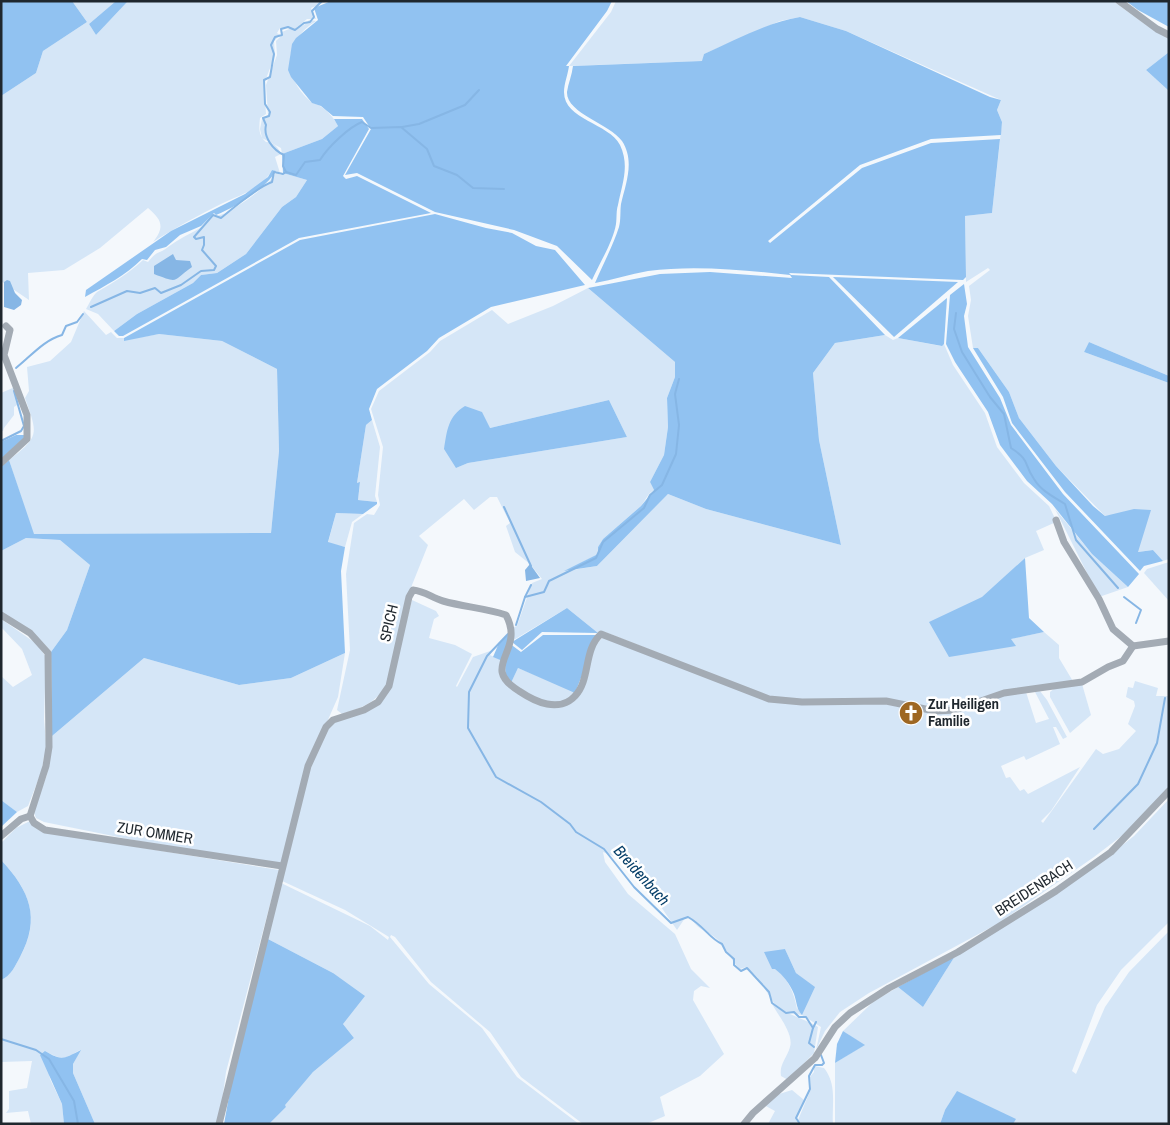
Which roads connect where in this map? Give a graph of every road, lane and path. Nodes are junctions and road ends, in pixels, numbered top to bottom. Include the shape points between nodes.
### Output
1 (1119, 1) edge
2 (1169, 35) edge
3 (6, 326) dead end
4 (1, 463) edge
5 (1056, 520) dead end
6 (1, 615) edge
7 (1169, 641) edge
8 (1133, 646) junction
9 (1169, 791) edge
10 (30, 816) junction
11 (1, 836) edge
12 (282, 866) junction
13 (219, 1121) edge
14 (744, 1124) edge

1 - 2 street via 1157,30
3 - 4 street via 10,330 4,355 26,415 27,439
5 - 8 street via 1064,542 1099,599 1113,629
6 - 10 street via 30,634 48,653 49,747
7 - 8 street
8 - 12 street, SPICH via 1123,661 1082,682 1004,693 955,710 935,712 886,701 769,699 602,634 596,639 576,695 563,703 541,703 503,678 502,662 512,643 506,615 448,602 413,590 384,695 364,710 333,720 326,727 308,766
9 - 14 street, BREIDENBACH via 1111,852 1056,891 958,952 889,988 850,1013 835,1028 816,1058
10 - 11 street via 21,819
10 - 12 street, ZUR OMMER via 45,830
12 - 13 street

